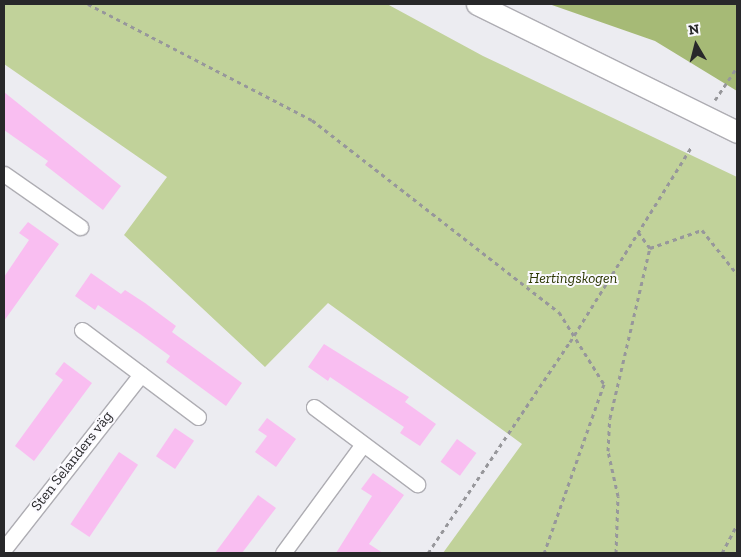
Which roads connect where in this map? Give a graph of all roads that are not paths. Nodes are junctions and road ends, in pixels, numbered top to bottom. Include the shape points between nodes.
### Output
1 (478, 4) edge
2 (737, 132) edge
3 (4, 174) edge
4 (80, 226) dead end
5 (82, 330) dead end
6 (141, 374) junction
7 (314, 407) dead end
8 (198, 416) dead end
9 (363, 444) junction
10 (417, 484) dead end
11 (4, 549) edge
12 (283, 553) edge

1 - 2 main road
3 - 4 street
5 - 6 street
6 - 8 street
6 - 11 street, Sten Selanders väg
7 - 9 street
9 - 10 street
9 - 12 street

